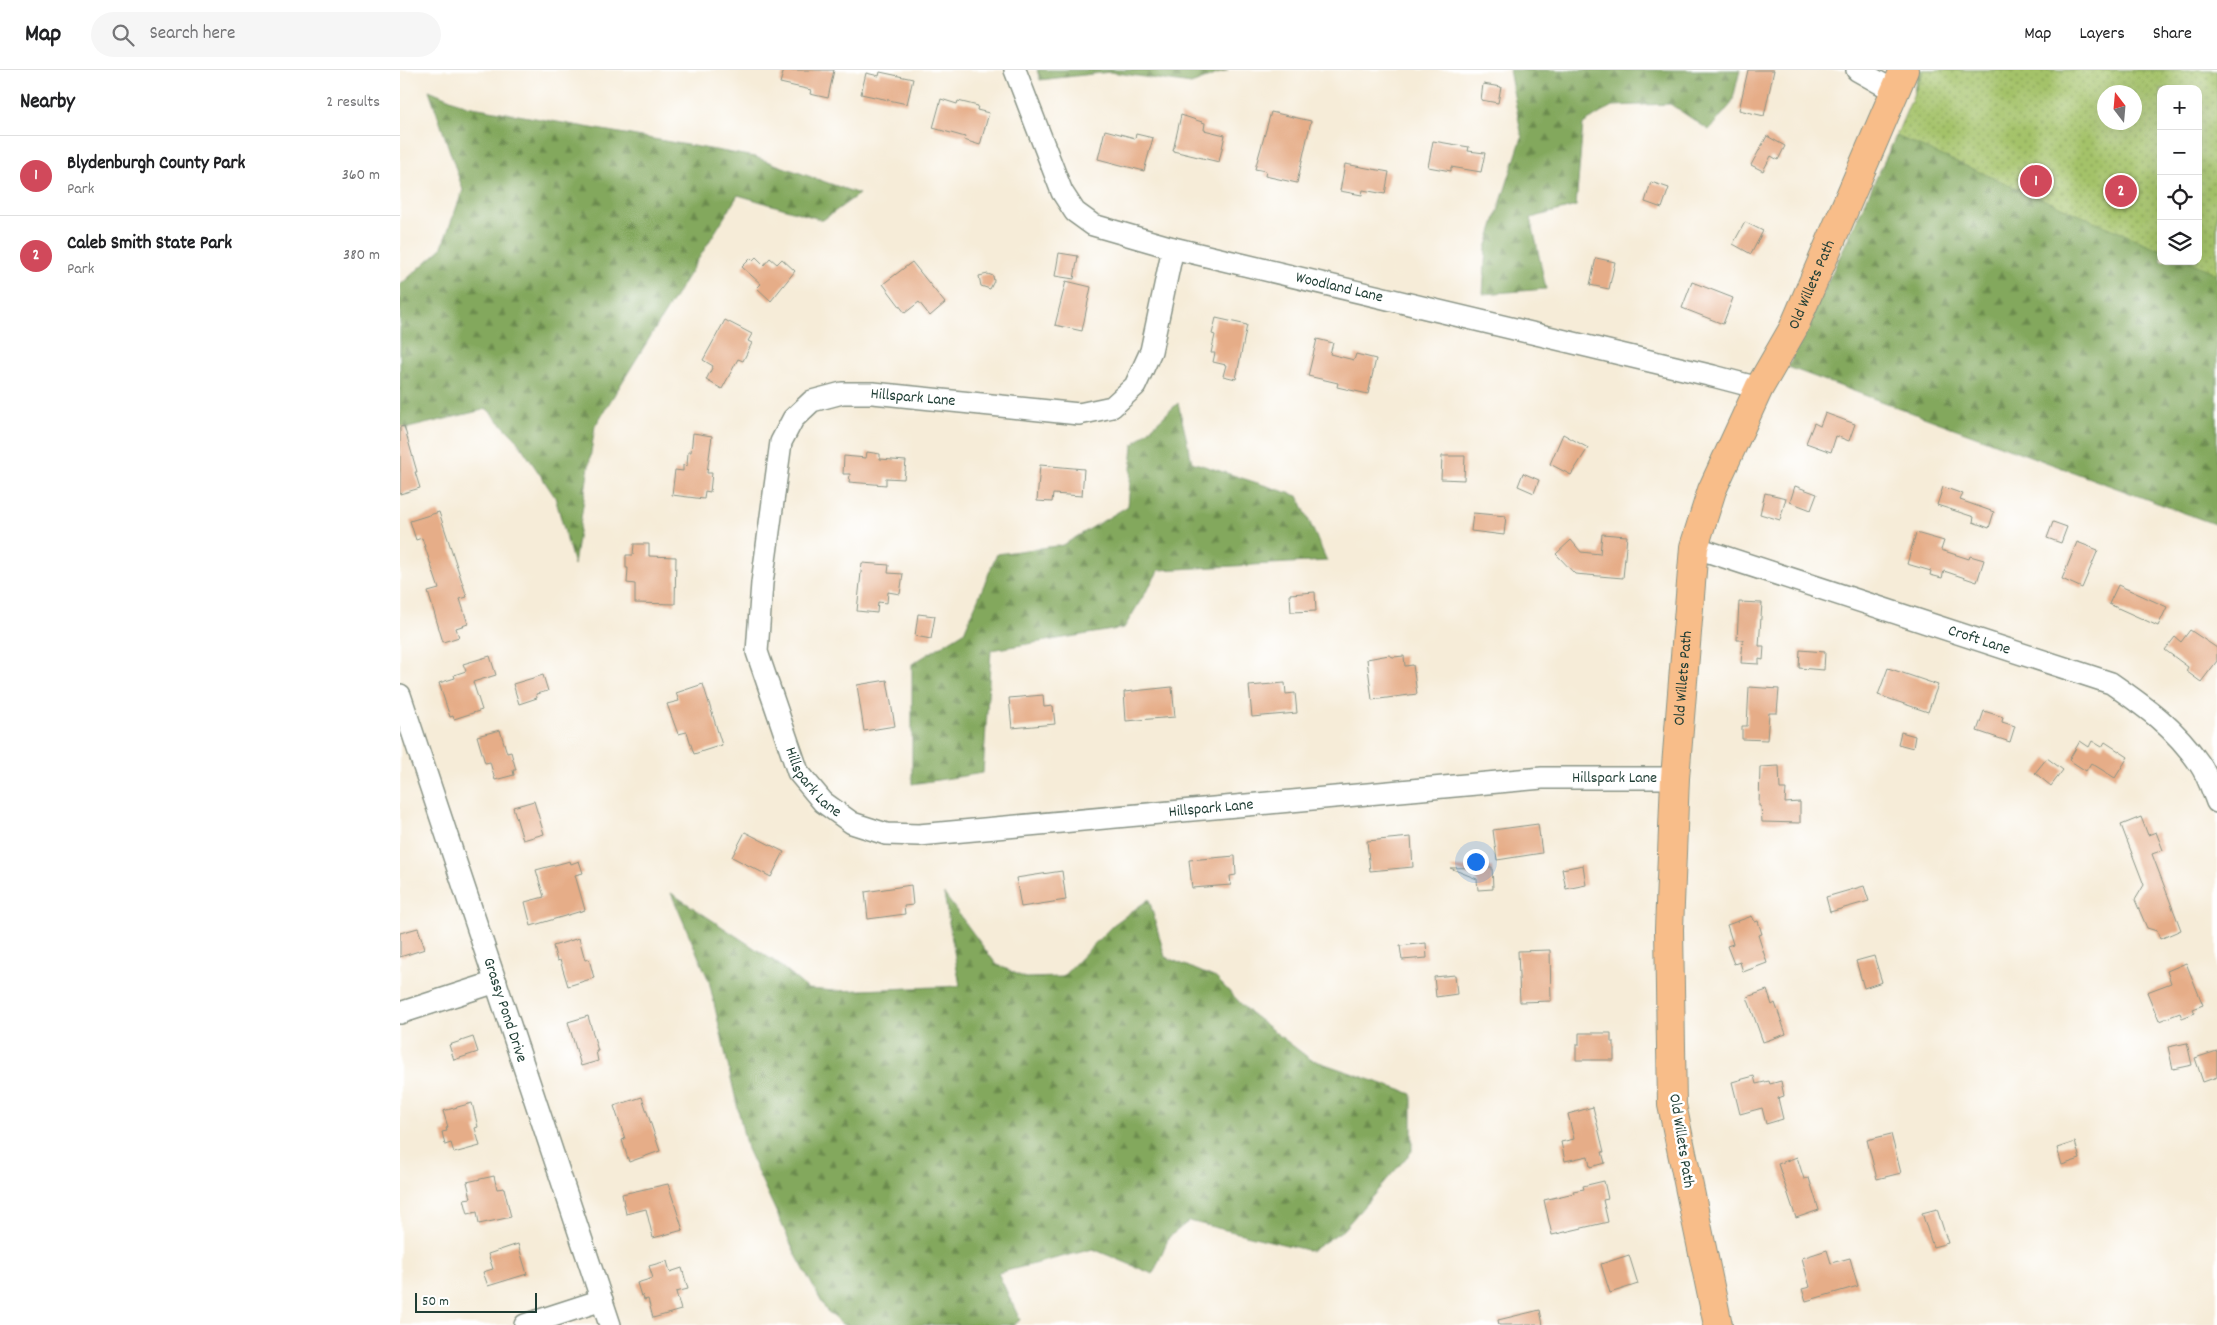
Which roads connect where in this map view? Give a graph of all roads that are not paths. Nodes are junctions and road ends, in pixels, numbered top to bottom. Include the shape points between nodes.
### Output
1 (1015, 70) edge
2 (1857, 70) edge
3 (1900, 81) edge
4 (1173, 248) junction
5 (1759, 388) junction
6 (1694, 547) junction
7 (400, 695) edge
8 (1675, 778) junction
9 (2217, 802) edge
10 (496, 982) junction
11 (400, 1013) edge
12 (602, 1300) junction
13 (525, 1325) edge
14 (610, 1325) edge
15 (1718, 1325) edge

1 - 4 street, Woodland Lane via 1062,192 1075,212 1093,225 1114,233
2 - 3 street
3 - 5 main road, Old Willets Path via 1793,328
4 - 5 street, Woodland Lane
4 - 8 street, Hillspark Lane via 1151,351 1135,386 1112,407 1079,414 873,393 842,393 812,401 793,418 781,442 762,584 757,652 798,772 823,802 852,823 886,834 919,835 1542,778
5 - 6 main road, Old Willets Path via 1712,490
6 - 8 main road, Old Willets Path
6 - 9 street, Croft Lane via 2111,683 2157,714 2178,736 2201,764
7 - 10 street, Grassy Pond Drive
8 - 15 main road, Old Willets Path via 1668,929 1672,1105
10 - 11 street
10 - 12 street, Grassy Pond Drive
12 - 13 street
12 - 14 street, Grassy Pond Drive

